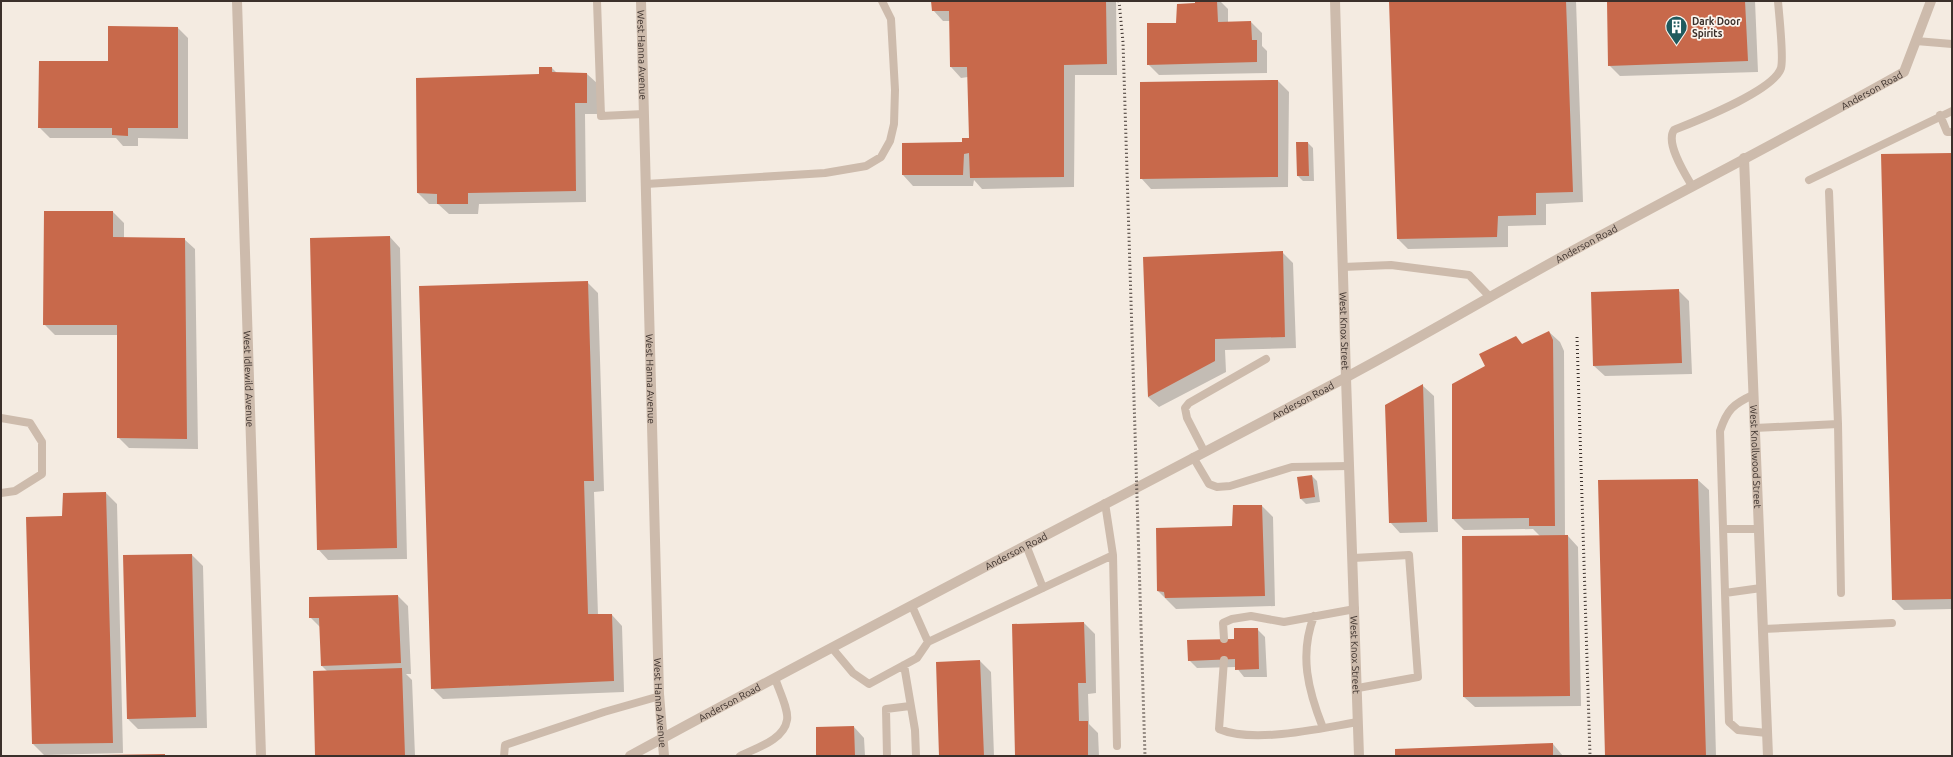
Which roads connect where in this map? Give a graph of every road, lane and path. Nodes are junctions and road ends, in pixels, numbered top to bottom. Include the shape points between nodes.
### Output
1 (237, 1) edge
2 (597, 1) edge
3 (641, 1) edge
4 (882, 1) edge
5 (1335, 1) edge
6 (1778, 1) edge
7 (1931, 1) edge
8 (1916, 41) junction
9 (1952, 44) edge
10 (1952, 110) edge
11 (644, 114) junction
12 (1940, 115) junction
13 (1952, 132) edge
14 (1744, 158) junction
15 (1809, 180) dead end
16 (646, 184) junction
17 (1692, 186) junction
18 (1829, 192) dead end
19 (1343, 267) junction
20 (1490, 297) junction
21 (1266, 359) dead end
22 (1346, 378) junction
23 (1753, 395) junction
24 (1, 418) edge
25 (1838, 424) junction
26 (1755, 428) junction
27 (1204, 451) junction
28 (1193, 457) junction
29 (1349, 466) junction
30 (1, 493) edge
31 (1105, 503) junction
32 (1723, 529) junction
33 (1759, 529) junction
34 (1026, 545) junction
35 (1113, 555) junction
36 (1353, 558) junction
37 (1043, 588) junction
38 (1761, 588) junction
39 (1725, 593) junction
40 (1842, 594) dead end
41 (912, 606) junction
42 (1355, 609) junction
43 (1314, 616) junction
44 (1892, 623) dead end
45 (1763, 629) junction
46 (1224, 639) dead end
47 (928, 642) junction
48 (832, 648) junction
49 (1224, 660) dead end
50 (904, 665) junction
51 (775, 678) junction
52 (1358, 688) junction
53 (660, 696) junction
54 (910, 706) junction
55 (1358, 722) junction
56 (1323, 728) junction
57 (1767, 733) junction
58 (664, 738) junction
59 (1117, 746) dead end
60 (261, 756) edge
61 (504, 756) edge
62 (630, 756) edge
63 (664, 756) edge
64 (740, 756) edge
65 (887, 756) edge
66 (916, 756) edge
67 (1359, 756) edge
68 (1768, 756) edge

1 - 60 street, West Idlewild Avenue
2 - 11 lane via 601,116
3 - 11 street, West Hanna Avenue
4 - 16 lane via 890,19 895,90 893,130 881,157 866,166 825,173
5 - 19 street, West Knox Street
6 - 17 lane via 1781,64 1776,77 1741,101 1674,130 1671,134 1676,155
7 - 8 street, Anderson Road
8 - 9 lane
8 - 14 street, Anderson Road via 1904,72 1808,126
10 - 12 lane
11 - 16 street, West Hanna Avenue
12 - 13 lane via 1947,132
12 - 15 lane
14 - 17 street, Anderson Road
14 - 23 street, West Knollwood Street
16 - 53 street, West Hanna Avenue
17 - 20 street, Anderson Road
18 - 25 lane
19 - 20 lane via 1392,265 1469,274
19 - 22 street, West Knox Street
20 - 22 street, Anderson Road
21 - 27 lane via 1189,403 1185,408 1187,418
22 - 27 street, Anderson Road
22 - 29 street, West Knox Street
23 - 26 street, West Knollwood Street
23 - 32 lane via 1738,402 1730,410 1720,431
24 - 30 lane via 30,423 42,442 42,474 15,491
25 - 26 lane
25 - 40 lane
26 - 33 street, West Knollwood Street
27 - 28 street, Anderson Road
28 - 29 lane via 1209,484 1217,487 1230,486 1292,467
28 - 31 street, Anderson Road
29 - 36 street, West Knox Street
31 - 34 street, Anderson Road
31 - 35 lane
32 - 33 lane
32 - 39 lane
33 - 38 street, West Knollwood Street
34 - 37 lane
34 - 41 street, Anderson Road
35 - 37 lane
35 - 59 lane
36 - 42 street, West Knox Street
36 - 52 lane via 1409,555 1418,677
37 - 47 lane
38 - 39 lane
38 - 45 street, West Knollwood Street
39 - 57 lane via 1729,722 1738,730
41 - 47 lane
41 - 48 street, Anderson Road
42 - 43 lane
42 - 52 street, West Knox Street
43 - 46 lane via 1284,622 1251,616 1232,619 1223,623
43 - 56 lane via 1306,649 1306,676
44 - 45 lane
45 - 57 street, West Knollwood Street
47 - 50 lane via 917,658
48 - 50 lane via 854,673 869,684
48 - 51 street, Anderson Road
49 - 56 lane via 1219,729 1231,734 1268,735
50 - 54 lane
51 - 58 street, Anderson Road
51 - 64 lane via 788,720 780,735
52 - 55 street, West Knox Street
53 - 58 street, West Hanna Avenue
53 - 61 lane via 505,745
54 - 65 lane via 886,708
54 - 66 lane via 915,730
55 - 56 lane
55 - 67 street, West Knox Street
57 - 68 street, West Knollwood Street
58 - 62 street, Anderson Road
58 - 63 street, West Hanna Avenue

